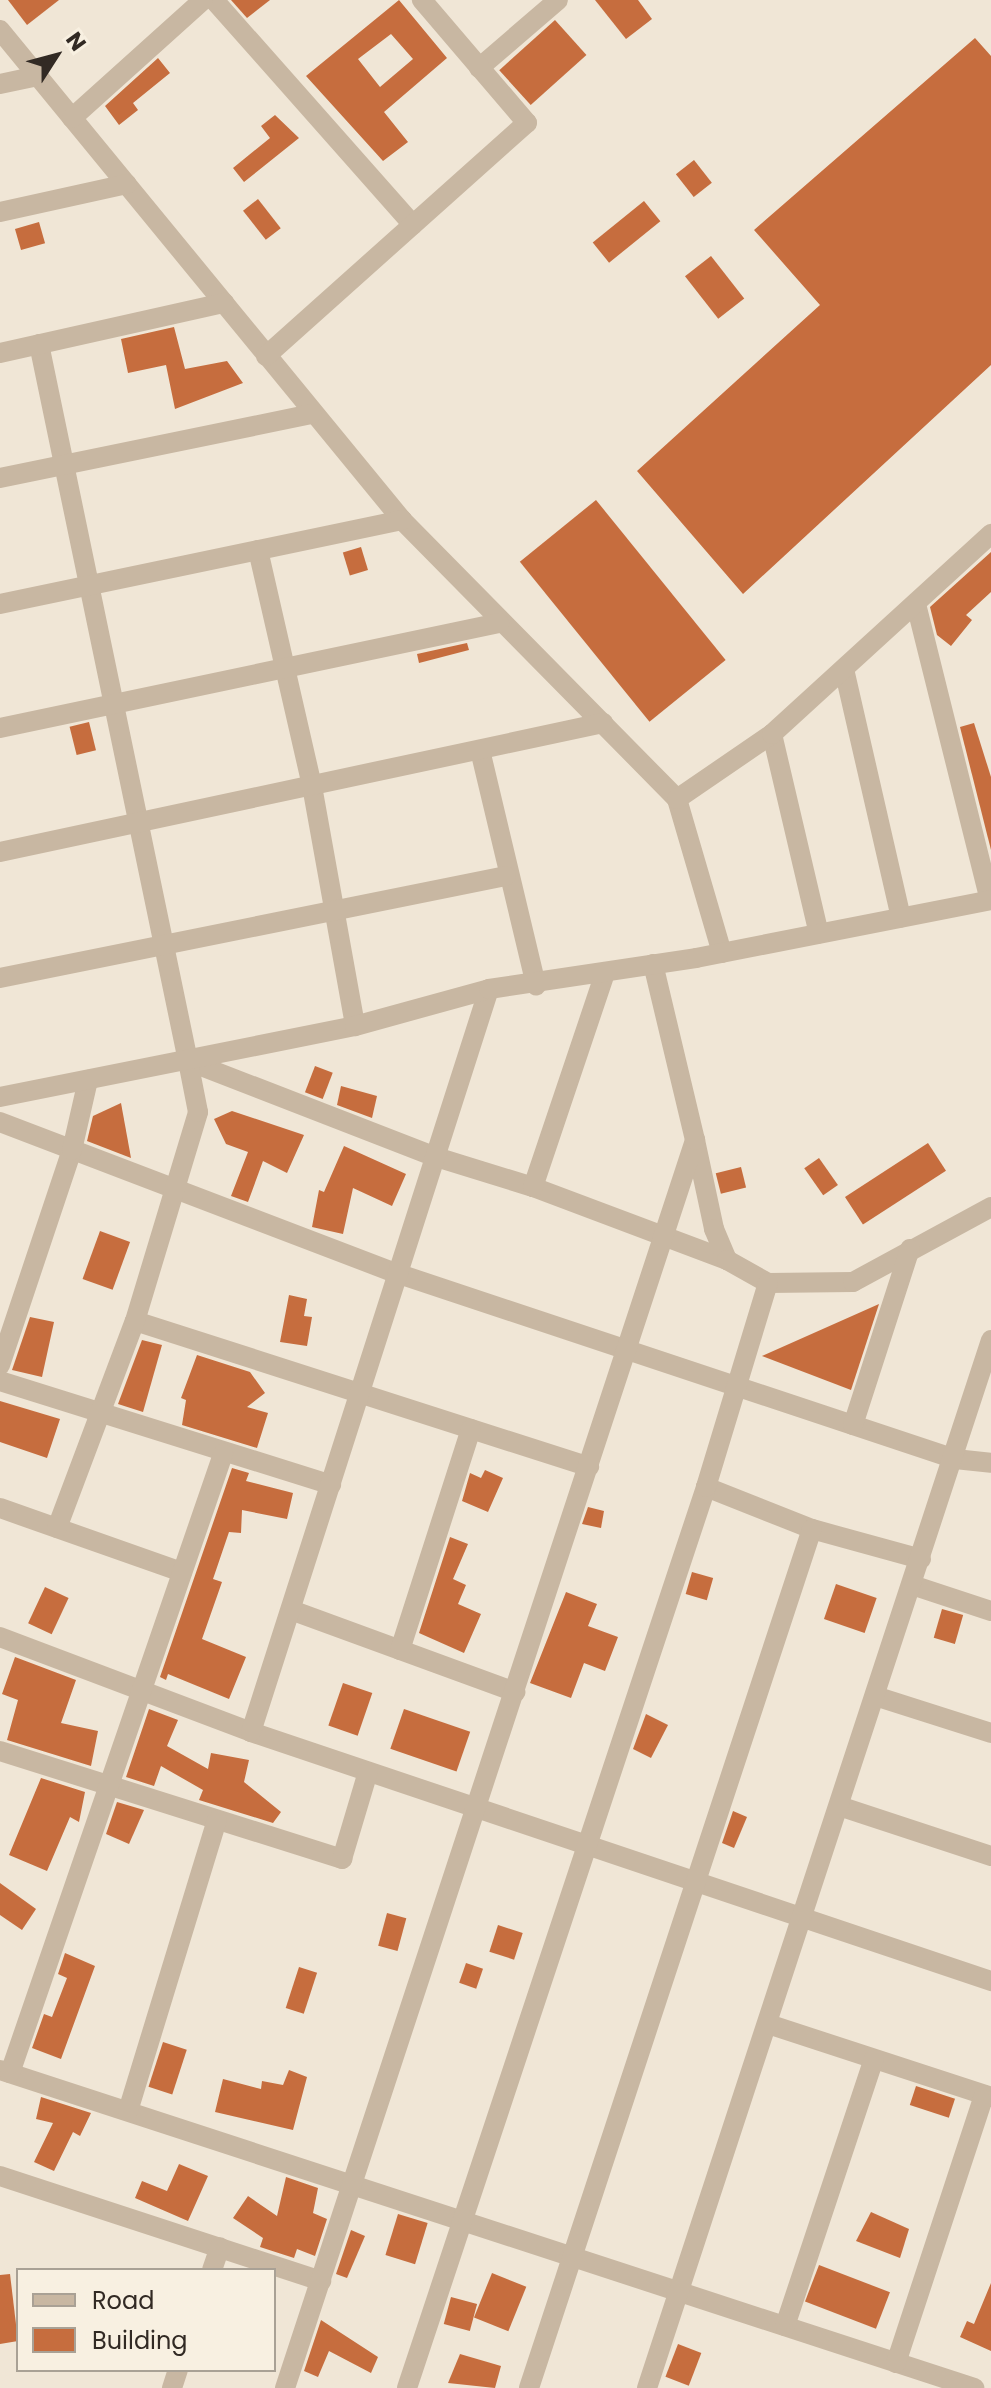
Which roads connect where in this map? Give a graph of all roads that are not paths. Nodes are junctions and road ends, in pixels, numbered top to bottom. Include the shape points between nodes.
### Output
1 (203, 0) edge
2 (214, 0) edge
3 (422, 0) edge
4 (558, 0) edge
5 (0, 30) edge
6 (479, 68) junction
7 (38, 76) junction
8 (0, 84) edge
9 (72, 118) junction
10 (127, 184) junction
11 (0, 212) edge
12 (413, 225) junction
13 (224, 303) junction
14 (39, 344) junction
15 (0, 353) edge
16 (266, 356) junction
17 (311, 414) junction
18 (65, 466) junction
19 (0, 478) edge
20 (402, 520) junction
21 (991, 534) edge
22 (258, 550) junction
23 (89, 584) junction
24 (0, 604) edge
25 (916, 604) junction
26 (499, 623) junction
27 (286, 668) junction
28 (844, 669) junction
29 (114, 705) junction
30 (603, 723) junction
31 (0, 728) edge
32 (772, 734) junction
33 (480, 750) junction
34 (312, 786) junction
35 (677, 799) junction
36 (139, 823) junction
37 (0, 852) edge
38 (506, 876) junction
39 (991, 900) edge
40 (337, 910) junction
41 (901, 918) junction
42 (819, 934) junction
43 (164, 946) junction
44 (722, 953) junction
45 (653, 964) junction
46 (605, 973) junction
47 (0, 978) edge
48 (536, 985) junction
49 (489, 989) junction
50 (355, 1026) junction
51 (188, 1061) junction
52 (88, 1080) junction
53 (0, 1097) edge
54 (0, 1122) edge
55 (695, 1140) junction
56 (72, 1150) junction
57 (436, 1157) junction
58 (533, 1187) junction
59 (175, 1189) junction
60 (991, 1207) edge
61 (662, 1239) junction
62 (910, 1249) junction
63 (727, 1260) junction
64 (399, 1274) junction
65 (768, 1283) junction
66 (135, 1321) junction
67 (991, 1340) edge
68 (627, 1351) junction
69 (0, 1365) edge
70 (0, 1381) edge
71 (734, 1384) junction
72 (361, 1393) junction
73 (100, 1414) junction
74 (853, 1425) junction
75 (471, 1429) junction
76 (223, 1454) junction
77 (955, 1459) junction
78 (991, 1463) edge
79 (589, 1467) junction
80 (331, 1485) junction
81 (706, 1487) junction
82 (0, 1508) edge
83 (57, 1528) junction
84 (812, 1529) junction
85 (921, 1559) junction
86 (182, 1572) junction
87 (912, 1585) junction
88 (291, 1610) junction
89 (991, 1611) edge
90 (0, 1637) edge
91 (400, 1650) junction
92 (141, 1690) junction
93 (515, 1692) junction
94 (875, 1696) junction
95 (251, 1732) junction
96 (991, 1733) edge
97 (0, 1751) edge
98 (368, 1772) junction
99 (112, 1786) junction
100 (839, 1806) junction
101 (476, 1808) junction
102 (217, 1820) junction
103 (589, 1846) junction
104 (991, 1856) edge
105 (695, 1881) junction
106 (803, 1918) junction
107 (991, 1981) edge
108 (768, 2024) junction
109 (874, 2059) junction
110 (5, 2071) edge
111 (988, 2096) edge
112 (128, 2111) junction
113 (0, 2176) edge
114 (353, 2185) junction
115 (464, 2221) junction
116 (220, 2247) junction
117 (573, 2257) junction
118 (213, 2268) edge
119 (321, 2281) junction
120 (681, 2292) junction
121 (785, 2326) junction
122 (896, 2363) junction
123 (285, 2388) edge
124 (407, 2388) edge
125 (529, 2388) edge
126 (647, 2388) edge
127 (974, 2388) edge

1 - 9 street
2 - 12 street
3 - 6 street
4 - 6 street
5 - 7 street
6 - 12 street via 527,123
7 - 8 street
7 - 9 street
9 - 10 street
10 - 11 street
10 - 13 street
12 - 16 street
13 - 14 street
13 - 16 street
14 - 15 street
14 - 18 street
16 - 17 street
17 - 18 street
17 - 20 street
18 - 19 street
18 - 23 street
20 - 22 street
20 - 26 street
21 - 25 street
22 - 23 street
22 - 27 street
23 - 24 street
23 - 29 street
25 - 28 street
25 - 39 street
26 - 27 street
26 - 30 street
27 - 29 street
27 - 34 street
28 - 32 street
28 - 41 street
29 - 31 street
29 - 36 street
30 - 33 street
30 - 35 street
32 - 35 street
32 - 42 street
33 - 34 street
33 - 38 street
34 - 36 street
34 - 40 street
35 - 44 street
36 - 37 street
36 - 43 street
38 - 40 street
38 - 48 street
39 - 41 street
40 - 43 street
40 - 50 street
41 - 42 street
42 - 44 street
43 - 47 street
43 - 51 street
44 - 45 street
45 - 46 street
45 - 55 street
46 - 48 street
46 - 58 street
48 - 49 street
49 - 50 street
49 - 57 street
50 - 51 street
51 - 52 street
51 - 57 street
51 - 59 street via 198,1112
52 - 53 street
52 - 56 street
54 - 56 street
55 - 61 street
55 - 63 street via 714,1229
56 - 59 street
56 - 69 street
57 - 58 street
57 - 64 street
58 - 61 street
59 - 64 street
59 - 66 street
60 - 62 street
61 - 63 street
61 - 68 street
62 - 65 street via 853,1282
62 - 74 street
63 - 65 street
64 - 68 street
64 - 72 street
65 - 71 street
66 - 72 street
66 - 73 street
67 - 77 street
68 - 71 street
68 - 79 street
70 - 73 street
71 - 74 street
71 - 81 street
72 - 75 street
72 - 80 street
73 - 76 street
73 - 83 street
74 - 77 street
75 - 79 street
75 - 91 street
76 - 80 street
76 - 86 street
77 - 78 street
77 - 85 street
79 - 93 street
80 - 88 street
81 - 84 street
81 - 103 street
82 - 83 street
83 - 86 street
84 - 85 street
84 - 105 street
85 - 87 street
86 - 92 street
87 - 89 street
87 - 94 street
88 - 91 street
88 - 95 street
90 - 92 street
91 - 93 street
92 - 95 street
92 - 99 street
93 - 101 street
94 - 96 street
94 - 100 street
95 - 98 street
97 - 99 street
98 - 101 street
98 - 102 street via 342,1859
99 - 102 street
99 - 110 street
100 - 104 street
100 - 106 street
101 - 103 street
101 - 114 street
102 - 112 street
103 - 105 street
103 - 115 street
105 - 106 street
105 - 117 street
106 - 107 street
106 - 108 street
108 - 109 street
108 - 120 street
109 - 111 street
109 - 121 street
110 - 112 street
111 - 122 street
112 - 114 street
113 - 116 street
114 - 115 street
114 - 119 street
115 - 117 street
115 - 124 street
116 - 118 street
116 - 119 street
117 - 120 street
117 - 125 street
119 - 123 street
120 - 121 street
120 - 126 street
121 - 122 street
122 - 127 street

